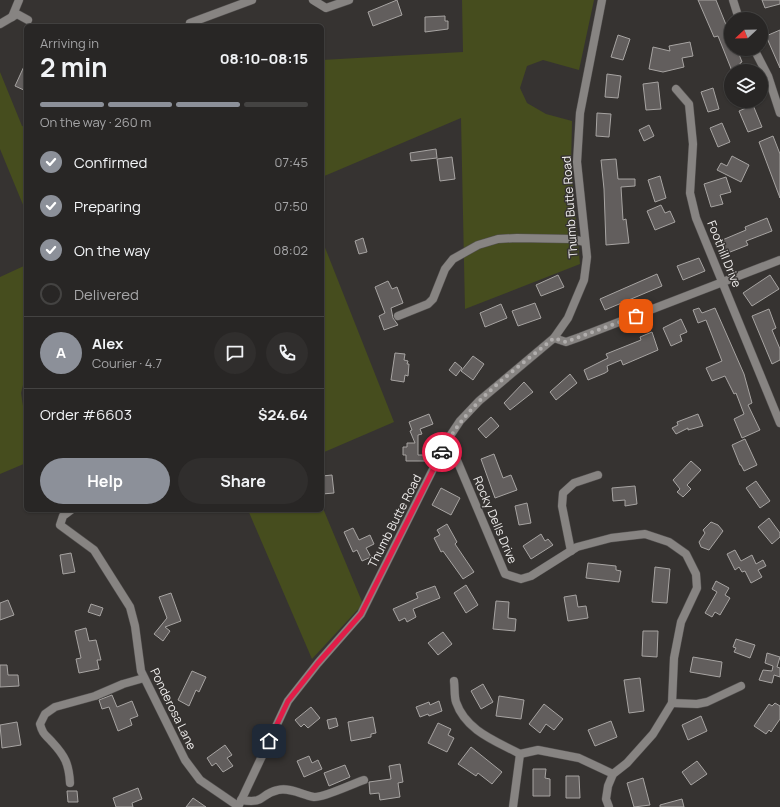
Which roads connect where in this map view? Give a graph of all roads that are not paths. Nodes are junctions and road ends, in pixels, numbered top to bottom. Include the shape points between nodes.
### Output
1 (19, 0) edge
2 (252, 0) edge
3 (314, 0) edge
4 (349, 0) edge
5 (602, 0) edge
6 (733, 0) edge
7 (737, 12) edge
8 (12, 16) junction
9 (28, 20) dead end
10 (190, 23) dead end
11 (0, 24) edge
12 (758, 56) edge
13 (676, 88) dead end
14 (780, 113) edge
15 (585, 242) junction
16 (780, 260) edge
17 (722, 283) junction
18 (398, 316) dead end
19 (554, 338) junction
20 (780, 423) edge
21 (448, 439) junction
22 (598, 475) dead end
23 (68, 512) edge
24 (571, 551) junction
25 (144, 678) junction
26 (454, 681) dead end
27 (741, 686) dead end
28 (672, 703) junction
29 (520, 754) junction
30 (613, 774) junction
31 (364, 780) dead end
32 (70, 783) dead end
33 (239, 804) edge
34 (512, 807) edge
35 (609, 807) edge

1 - 8 street
2 - 10 street
3 - 4 street via 326,8
5 - 15 street, Thumb Butte Road via 580,120 577,162
6 - 7 street
8 - 9 street via 17,14
8 - 11 street
12 - 14 street via 768,76
13 - 17 street, Foothill Drive via 689,104 693,144 690,193 696,218
15 - 18 street via 572,239 498,239 478,245 453,259 445,268 433,299 428,304
15 - 19 street, Thumb Butte Road via 587,257 584,280 568,318
16 - 17 street
17 - 19 street via 566,342
17 - 20 street, Foothill Drive
19 - 21 street, Thumb Butte Road via 479,401 460,421
21 - 24 street, Rocky Dells Drive via 506,574 521,580 532,576
21 - 33 street, Thumb Butte Road via 361,614 288,701
22 - 24 street via 574,483 562,493
23 - 25 street, Ponderosa Lane via 63,516 60,525 94,550 130,607
24 - 28 street, Rocky Dells Drive via 611,538 645,534 669,542 686,554 696,574 697,588 681,622 674,658
25 - 32 street via 55,707 45,714 40,724 42,734 62,754 69,768
25 - 33 street, Ponderosa Lane via 185,760 200,780
26 - 29 street via 456,702 464,719 477,730
27 - 28 street via 707,702
28 - 30 street, Rocky Dells Drive via 653,734 627,763
29 - 30 street via 538,750 579,758
29 - 34 street
30 - 35 street via 606,799
31 - 33 street via 322,796 314,797 285,789 272,792 259,801

